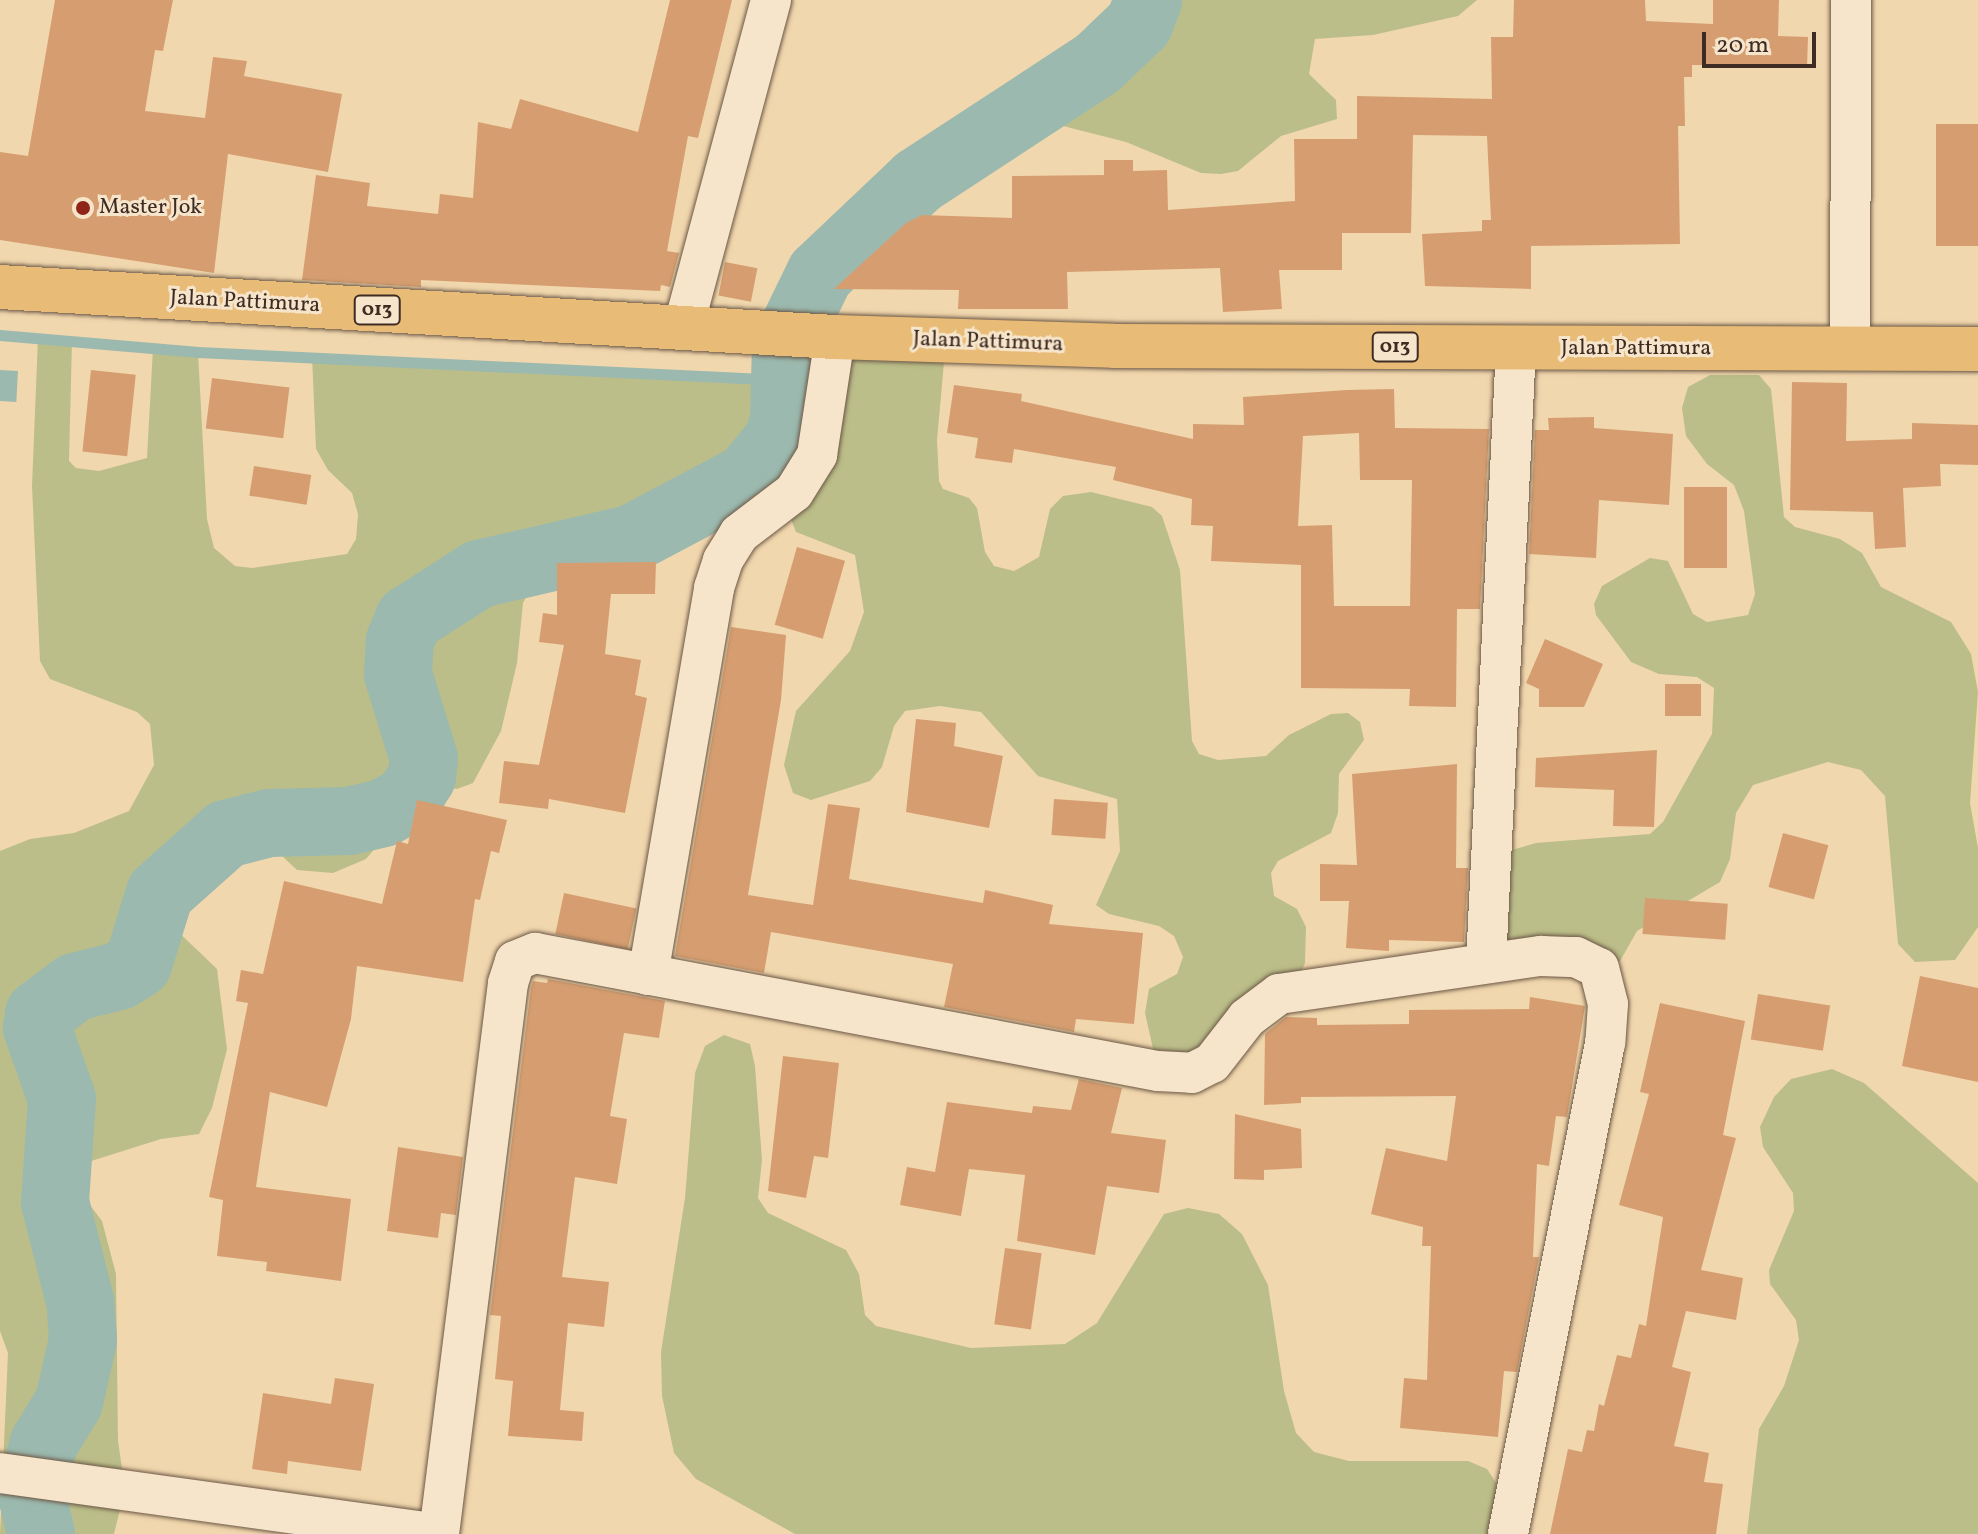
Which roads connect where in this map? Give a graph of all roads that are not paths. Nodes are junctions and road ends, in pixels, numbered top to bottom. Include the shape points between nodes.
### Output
1 (771, 0) edge
2 (1851, 0) edge
3 (0, 287) edge
4 (687, 329) junction
5 (824, 335) junction
6 (1516, 348) junction
7 (1978, 349) edge
8 (1850, 350) junction
9 (1486, 963) junction
10 (648, 975) junction
11 (0, 1473) edge
12 (438, 1534) edge
13 (1508, 1534) edge

1 - 4 street
2 - 8 street
3 - 4 main road, Jalan Pattimura / 013
4 - 5 main road, Jalan Pattimura / 013
5 - 6 main road, Jalan Pattimura / 013 via 1114,346
5 - 10 street via 817,455 794,492 739,534 714,588
6 - 8 main road, Jalan Pattimura / 013
6 - 9 street
7 - 8 main road, Jalan Pattimura / 013
9 - 10 street via 1279,994 1247,1018 1212,1063 1192,1073 1158,1071
9 - 13 street via 1576,957 1599,968 1608,1004 1605,1043
10 - 12 street via 535,953 515,961 508,983
11 - 12 street

